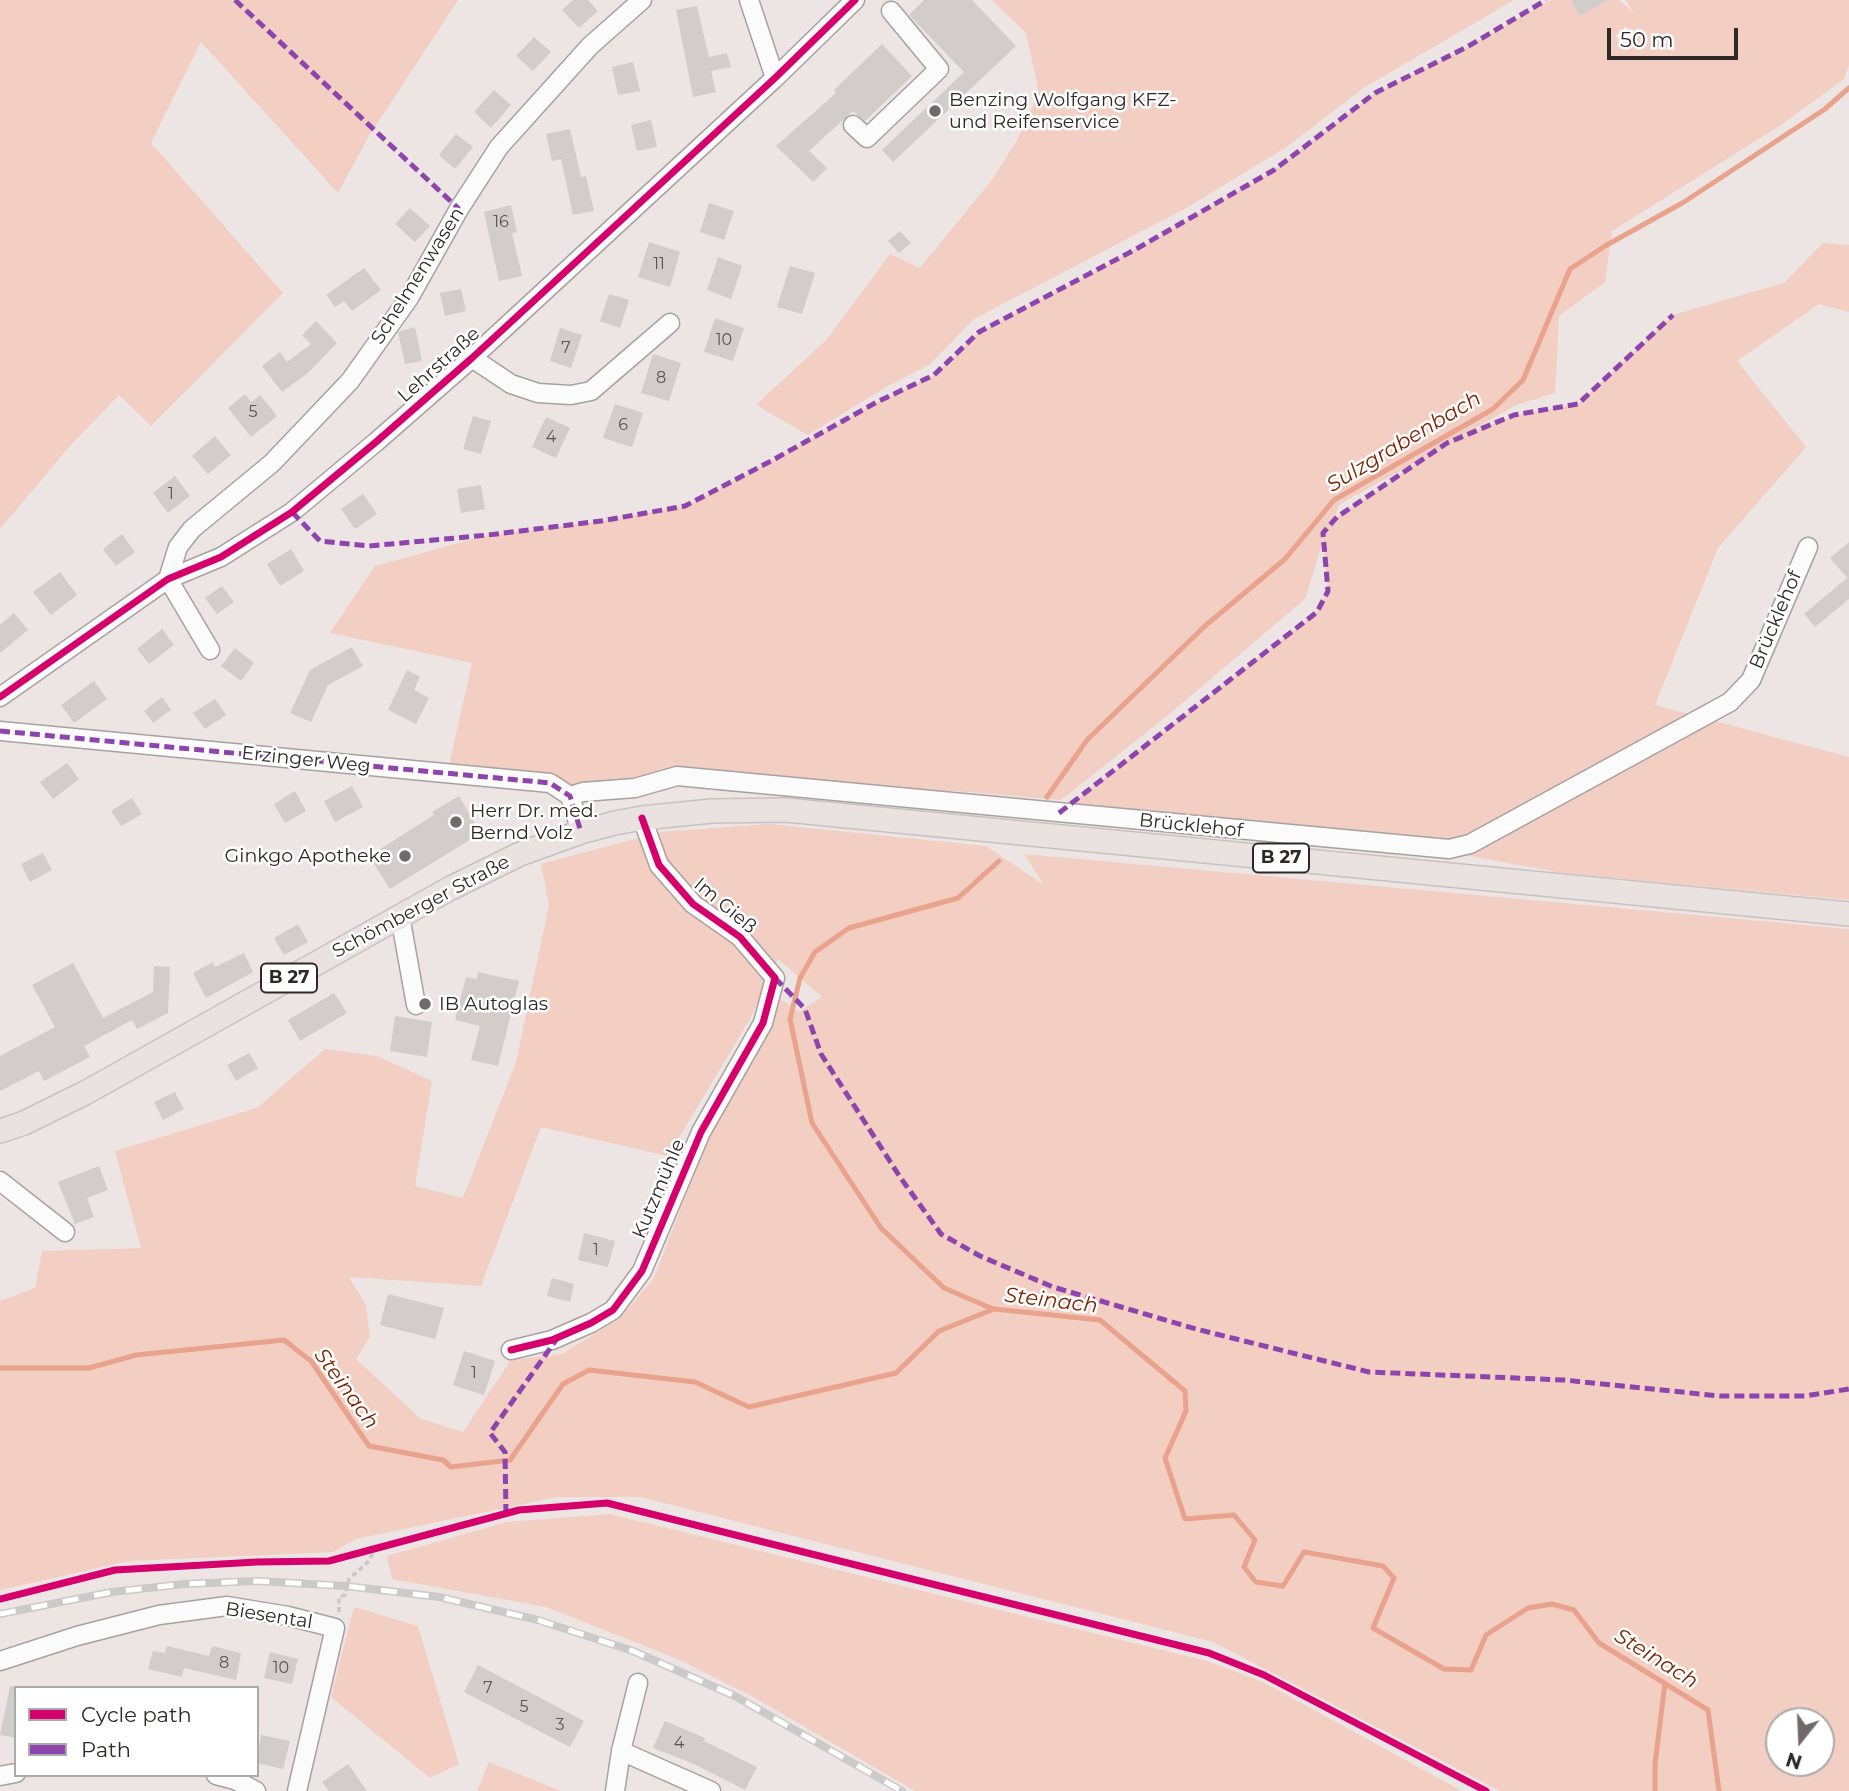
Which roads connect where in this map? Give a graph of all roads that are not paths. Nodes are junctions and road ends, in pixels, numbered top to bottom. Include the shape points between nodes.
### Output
1 (642, 0) edge
2 (749, 0) edge
3 (855, 0) edge
4 (891, 11) dead end
5 (775, 78) junction
6 (853, 125) dead end
7 (670, 323) dead end
8 (472, 358) junction
9 (1808, 547) dead end
10 (168, 579) junction
11 (210, 650) dead end
12 (0, 697) edge
13 (0, 731) edge
14 (570, 796) junction
15 (642, 818) junction
16 (581, 832) junction
17 (1849, 914) edge
18 (400, 916) junction
19 (775, 978) joint
20 (416, 1005) dead end
21 (0, 1131) edge
22 (0, 1181) edge
23 (65, 1233) dead end
24 (511, 1350) dead end
25 (0, 1661) edge
26 (638, 1683) dead end
27 (621, 1751) junction
28 (224, 1777) edge
29 (256, 1791) edge
30 (297, 1791) edge
31 (615, 1791) edge
32 (711, 1791) edge

1 - 10 street, Schelmenwasen via 590,46 499,148 409,298 350,382 272,463 192,529 178,547
2 - 5 street
3 - 5 street, Lehrstraße
4 - 6 street via 939,69 867,138
5 - 8 street, Lehrstraße
7 - 8 street via 591,391 571,395 538,393 511,384
8 - 10 street, Lehrstraße via 292,512 221,557
9 - 14 street, Brücklehof via 1751,680 1730,702 1470,844 1449,849 677,776 635,788
10 - 11 street
10 - 12 street, Lehrstraße
13 - 14 street, Erzinger Weg via 550,783
14 - 16 street
15 - 16 main road, Schömberger Straße / B 27
15 - 17 main road, Schömberger Straße / B 27 via 712,810 786,810
15 - 19 street, Im Gieß via 659,865 693,904 740,937
16 - 18 main road, Schömberger Straße / B 27 via 520,854
18 - 20 street
18 - 21 main road, Schömberger Straße / B 27 via 85,1093
19 - 24 street, Kutzmühle via 763,1023 701,1132 642,1271 613,1310 602,1317 552,1340
22 - 23 street
25 - 30 street, Biesental via 159,1615 228,1606 335,1628
26 - 27 street
27 - 31 street
27 - 32 street
28 - 29 street

